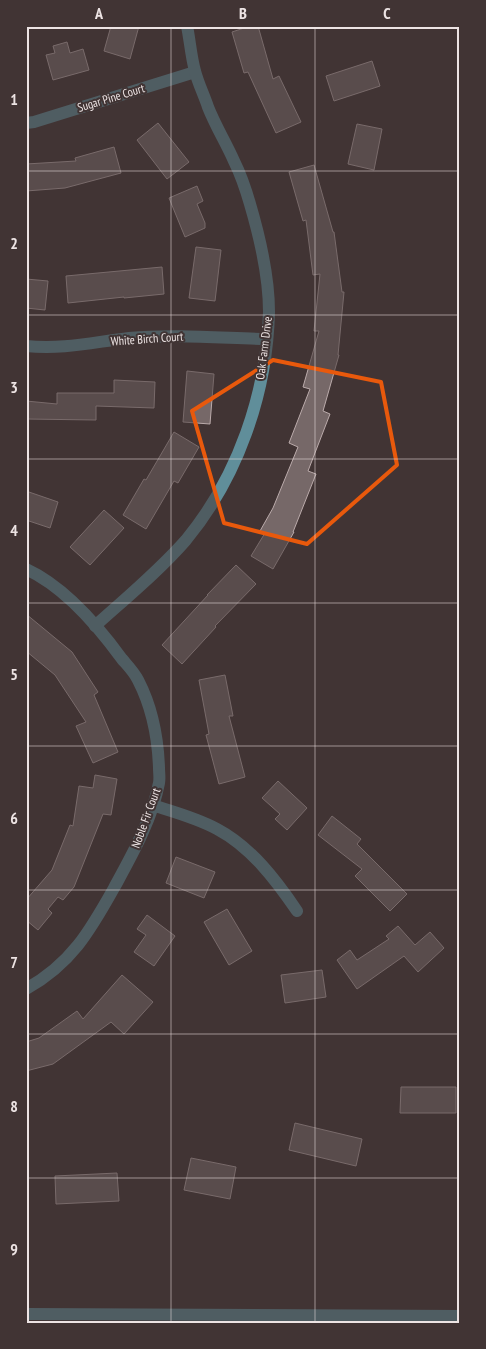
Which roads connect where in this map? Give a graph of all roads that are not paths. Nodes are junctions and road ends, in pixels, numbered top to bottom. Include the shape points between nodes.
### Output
1 (187, 26) edge
2 (195, 72) junction
3 (26, 123) edge
4 (267, 339) junction
5 (26, 346) edge
6 (26, 569) edge
7 (95, 626) junction
8 (152, 805) junction
9 (297, 911) dead end
10 (26, 989) edge
11 (26, 1314) edge
12 (460, 1316) edge

1 - 2 street, Oak Farm Drive
2 - 3 street, Sugar Pine Court
2 - 4 street, Oak Farm Drive via 250,203 266,277
4 - 5 street, White Birch Court via 175,336 129,338 68,347
4 - 7 street, Oak Farm Drive via 260,385 240,451 208,510 186,540 156,571
6 - 7 street, Noble Fir Court via 60,589
7 - 8 street, Noble Fir Court via 137,678 145,694 158,752 159,782
8 - 9 street via 218,829 239,844 282,888
8 - 10 street, Noble Fir Court via 132,855 94,924 60,965
11 - 12 street

